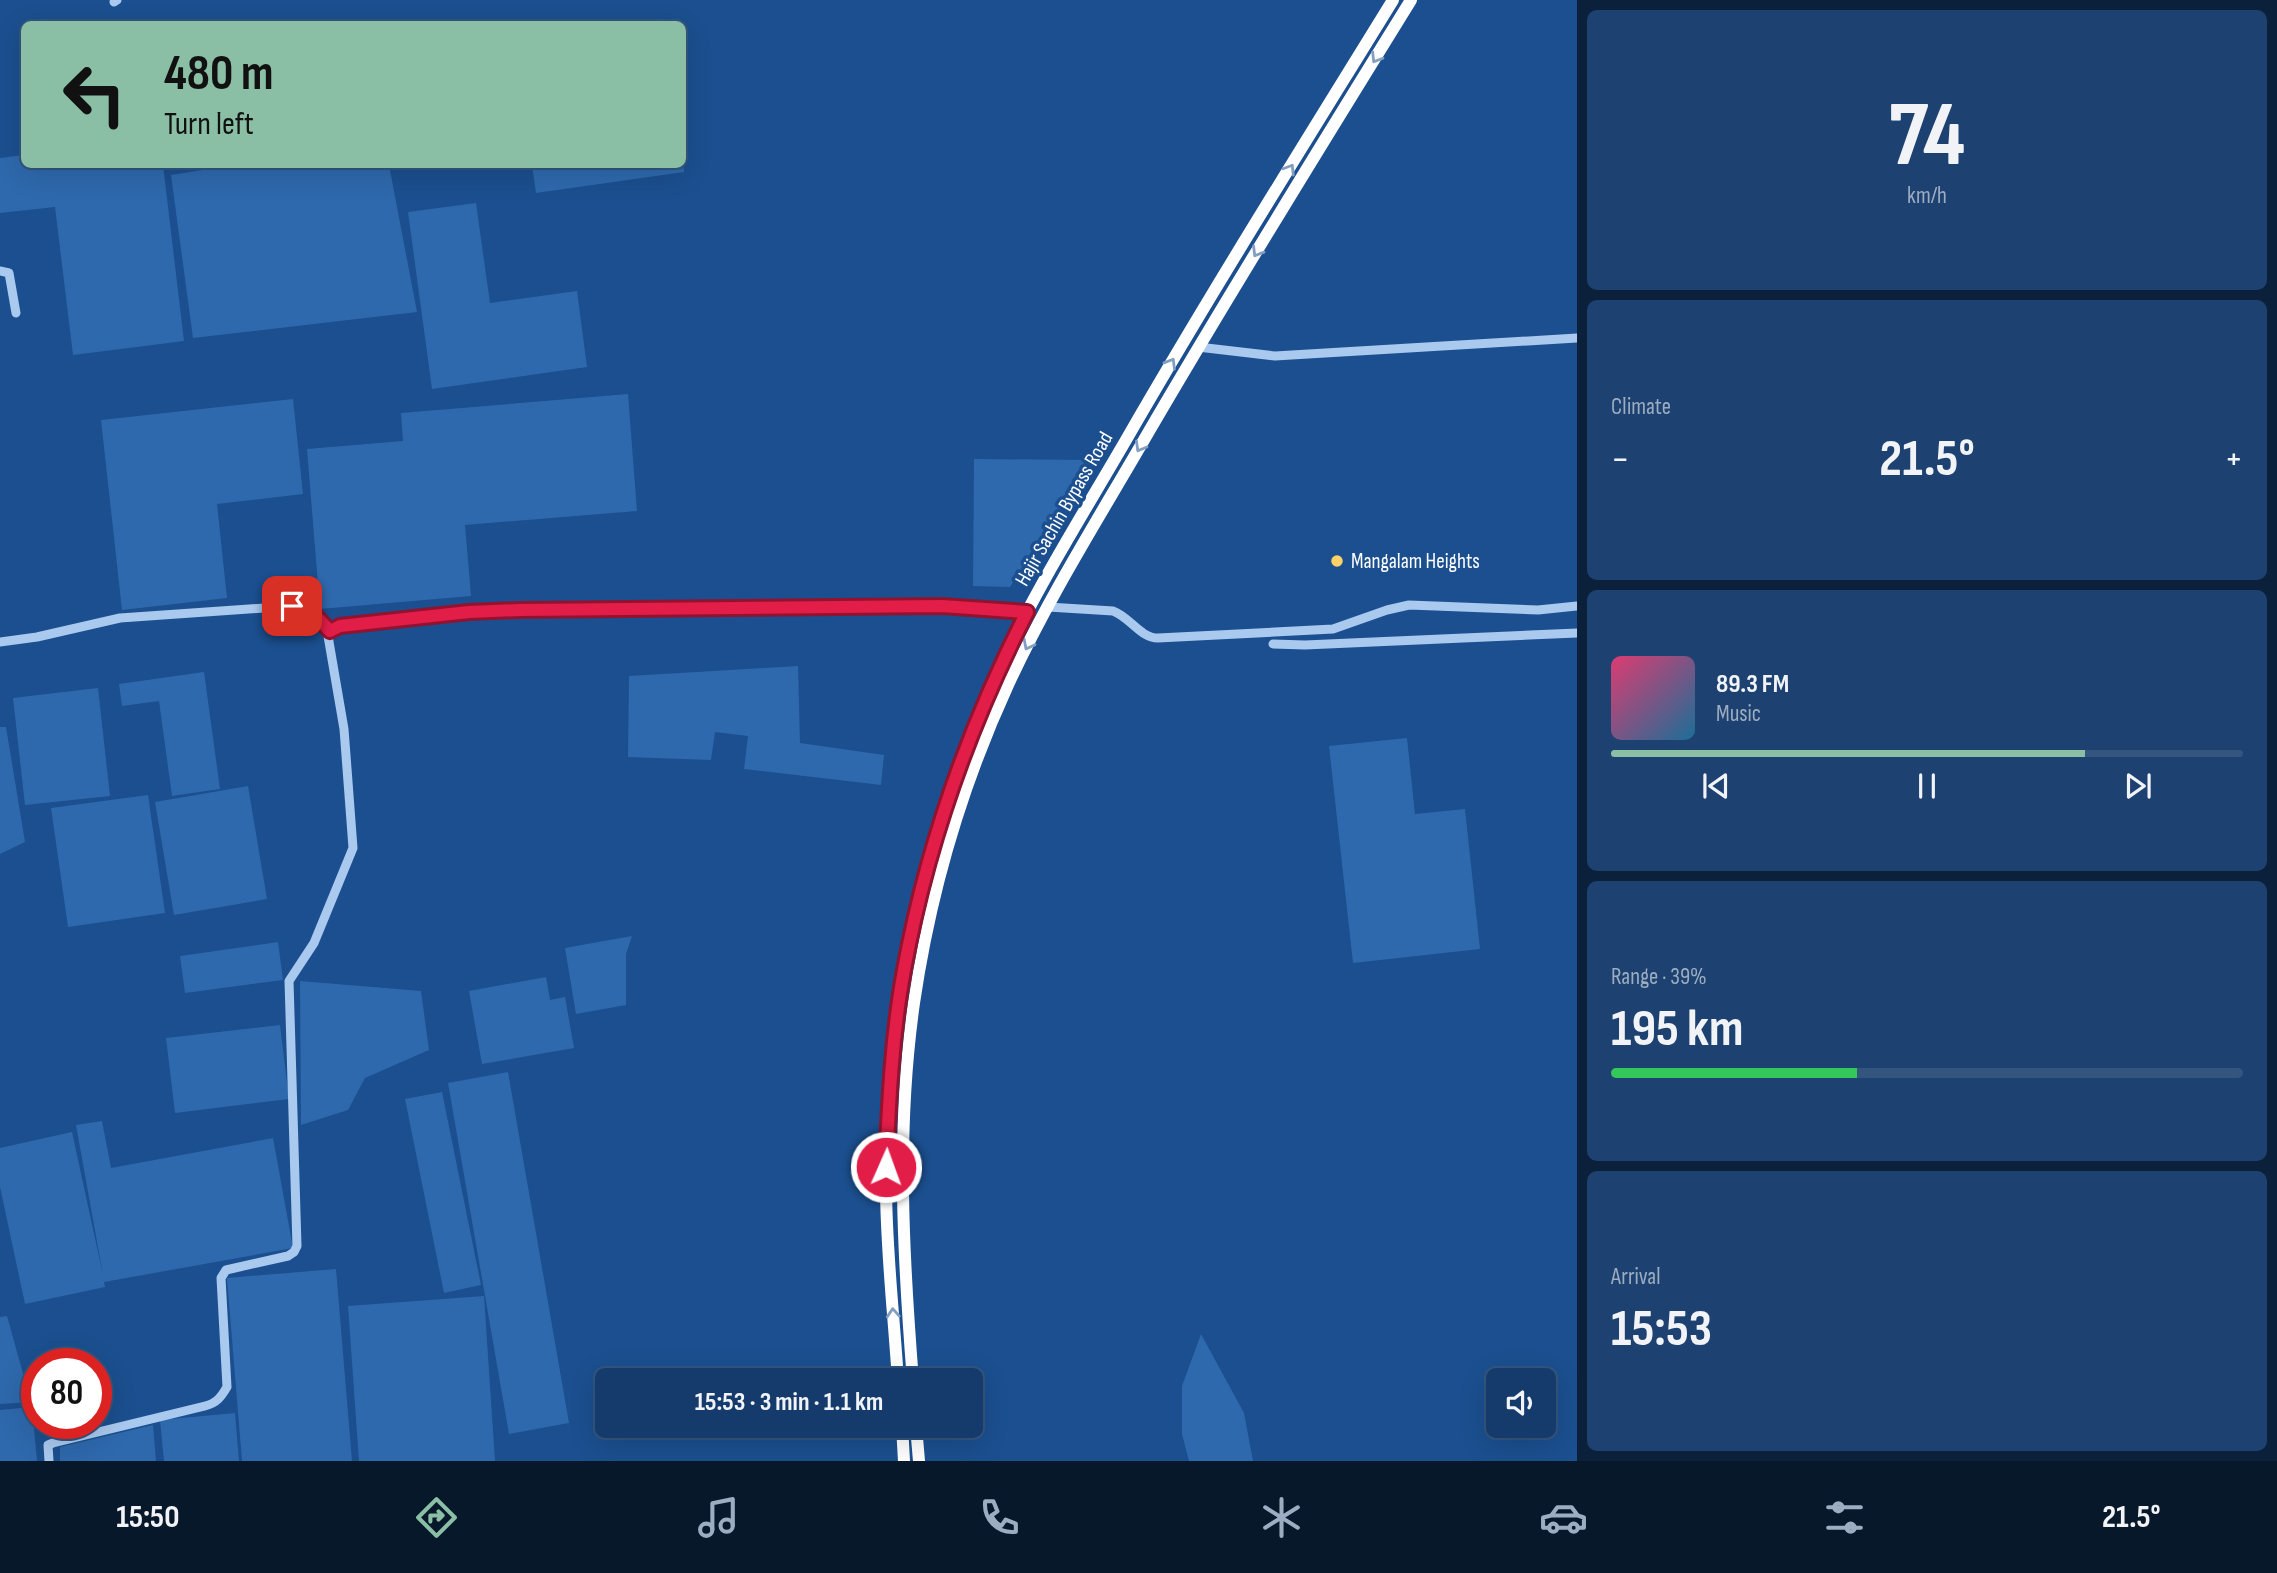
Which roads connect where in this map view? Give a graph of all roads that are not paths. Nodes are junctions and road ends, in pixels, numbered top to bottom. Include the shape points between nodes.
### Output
1 (1412, 0) edge
2 (1423, 0) edge
3 (1390, 3) edge
4 (1394, 28) junction
5 (0, 271) edge
6 (16, 313) dead end
7 (1577, 338) edge
8 (1198, 347) junction
9 (1577, 606) edge
10 (1048, 607) junction
11 (1027, 612) junction
12 (330, 631) junction
13 (1577, 633) edge
14 (0, 642) edge
15 (1273, 644) dead end
16 (897, 1368) edge
17 (912, 1368) edge
18 (903, 1438) edge
19 (917, 1438) edge
20 (49, 1461) edge
21 (904, 1461) edge
22 (919, 1461) edge

1 - 4 highway
2 - 4 highway
11 -> 3 highway, Hajir Sachin Bypass Road via 1161,379
4 -> 8 highway
5 - 6 street via 9,273
7 - 8 street via 1275,356
8 -> 10 highway
9 - 10 street via 1538,610 1409,605 1333,629 1158,638 1113,611
10 -> 17 highway via 1008,685 974,768 950,839 914,1002 901,1186
11 - 12 street via 942,606 519,610 408,618
16 -> 11 highway, Hajir Sachin Bypass Road via 886,1186 893,1054 904,972 944,806 973,727
12 - 14 street via 308,608 292,606 120,618
12 - 20 street via 344,729 353,848 314,943 289,981 297,1246 288,1256 223,1272 227,1387 221,1397 205,1406 53,1443 48,1445
13 - 15 street
18 - 21 highway
19 - 22 highway

